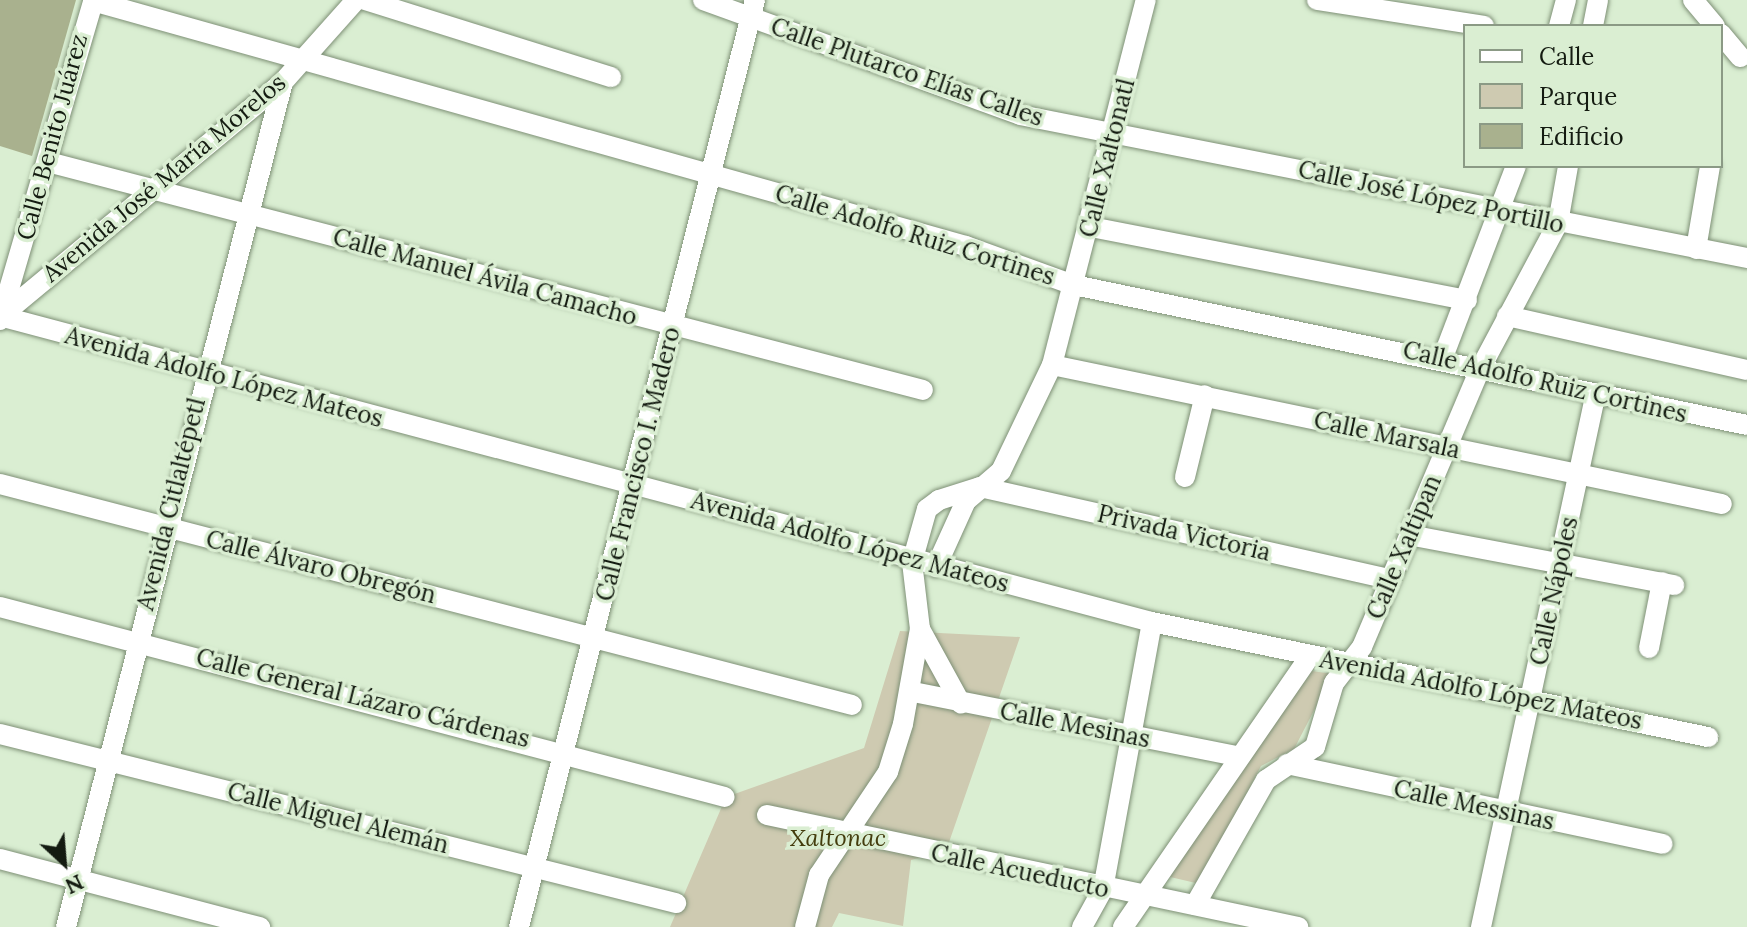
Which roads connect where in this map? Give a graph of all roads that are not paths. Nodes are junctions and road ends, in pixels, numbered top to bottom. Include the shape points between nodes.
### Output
1 (356, 0) edge
2 (365, 0) edge
3 (703, 0) edge
4 (1146, 0) edge
5 (1317, 0) edge
6 (1566, 0) edge
7 (1598, 0) edge
8 (1693, 0) edge
9 (93, 1) edge
10 (753, 9) edge
11 (1471, 24) edge
12 (1560, 24) edge
13 (1593, 24) edge
14 (1713, 24) edge
15 (1723, 36) edge
16 (302, 57) junction
17 (1740, 57) dead end
18 (611, 77) dead end
19 (283, 82) junction
20 (1114, 134) junction
21 (48, 162) junction
22 (1515, 168) edge
23 (1568, 168) edge
24 (1710, 168) edge
25 (710, 174) junction
26 (150, 187) junction
27 (1502, 209) junction
28 (246, 213) junction
29 (1558, 223) junction
30 (1091, 227) junction
31 (1696, 249) junction
32 (1747, 258) edge
33 (1074, 285) junction
34 (1467, 300) junction
35 (1507, 316) junction
36 (0, 318) edge
37 (671, 327) junction
38 (1443, 357) junction
39 (1052, 365) junction
40 (1747, 370) edge
41 (1479, 371) junction
42 (205, 374) junction
43 (923, 390) dead end
44 (1205, 395) junction
45 (1595, 397) junction
46 (1747, 425) edge
47 (1446, 449) junction
48 (1580, 474) junction
49 (1185, 477) dead end
50 (634, 483) junction
51 (0, 484) edge
52 (980, 487) junction
53 (1722, 504) dead end
54 (165, 527) junction
55 (1409, 535) junction
56 (912, 562) junction
57 (1559, 565) junction
58 (936, 567) junction
59 (1389, 579) junction
60 (0, 607) edge
61 (1152, 622) junction
62 (920, 629) junction
63 (595, 636) junction
64 (137, 640) junction
65 (1649, 648) dead end
66 (1310, 656) junction
67 (1349, 662) junction
68 (913, 692) junction
69 (1531, 696) junction
70 (961, 704) junction
71 (852, 705) dead end
72 (0, 734) edge
73 (1129, 735) junction
74 (1708, 737) dead end
75 (565, 750) junction
76 (1237, 756) junction
77 (108, 761) junction
78 (1286, 764) junction
79 (725, 797) dead end
80 (1504, 813) junction
81 (767, 815) dead end
82 (846, 833) junction
83 (1663, 844) dead end
84 (0, 859) edge
85 (534, 866) junction
86 (78, 879) junction
87 (1103, 889) junction
88 (1141, 896) junction
89 (676, 903) dead end
90 (1195, 905) junction
91 (209, 920) edge
92 (66, 927) edge
93 (260, 927) edge
94 (519, 927) edge
95 (805, 927) edge
96 (1082, 927) edge
97 (1123, 927) edge
98 (1298, 927) edge
99 (1481, 927) edge

1 - 16 street, Avenida José María Morelos
2 - 18 street
3 - 10 street, Calle Plutarco Elías Calles
4 - 20 street, Calle Xaltonatl
5 - 11 street
6 - 12 street
7 - 13 street
8 - 14 street
9 - 16 street, Calle Adolfo Ruiz Cortines
9 - 21 street, Calle Benito Juárez
10 - 20 street, Calle Plutarco Elías Calles via 1020,115
10 - 25 street, Calle Francisco I. Madero
15 - 17 street
16 - 19 street, Avenida José María Morelos
16 - 25 street, Calle Adolfo Ruiz Cortines
19 - 26 street, Avenida José María Morelos
19 - 28 street, Avenida Citlaltépetl
20 - 27 street, Calle José López Portillo
20 - 30 street, Calle Xaltonatl
21 - 26 street, Calle Manuel Ávila Camacho
21 - 36 street, Calle Benito Juárez
22 - 27 street
23 - 29 street, Calle Xaltipan
24 - 31 street
25 - 33 street, Calle Adolfo Ruiz Cortines via 966,246
25 - 37 street, Calle Francisco I. Madero
26 - 28 street, Calle Manuel Ávila Camacho
26 - 36 street, Avenida José María Morelos
27 - 29 street, Calle José López Portillo
27 - 34 street
28 - 37 street, Calle Manuel Ávila Camacho
28 - 42 street, Avenida Citlaltépetl
29 - 31 street, Calle José López Portillo
29 - 35 street, Calle Xaltipan
30 - 33 street, Calle Xaltonatl
30 - 34 street
31 - 32 street, Calle José López Portillo
33 - 38 street, Calle Adolfo Ruiz Cortines
33 - 39 street, Calle Xaltonatl
34 - 38 street
35 - 40 street
35 - 41 street, Calle Xaltipan
36 - 42 street, Avenida Adolfo López Mateos
37 - 43 street, Calle Manuel Ávila Camacho
37 - 50 street, Calle Francisco I. Madero
38 - 41 street, Calle Adolfo Ruiz Cortines
39 - 44 street, Calle Marsala
39 - 52 street, Calle Xaltonatl via 1001,471
41 - 45 street, Calle Adolfo Ruiz Cortines
41 - 47 street, Calle Xaltipan
42 - 50 street, Avenida Adolfo López Mateos
42 - 54 street, Avenida Citlaltépetl
44 - 47 street, Calle Marsala
44 - 49 street
45 - 46 street, Calle Adolfo Ruiz Cortines
45 - 48 street, Calle Nápoles
47 - 48 street, Calle Marsala
47 - 55 street, Calle Xaltipan
48 - 53 street, Calle Marsala
48 - 57 street, Calle Nápoles
50 - 56 street, Avenida Adolfo López Mateos
50 - 63 street, Calle Francisco I. Madero
51 - 54 street, Calle Álvaro Obregón
52 - 56 street via 927,509
52 - 58 street, Calle Xaltonatl via 953,520
52 - 59 street, Privada Victoria
54 - 63 street, Calle Álvaro Obregón
54 - 64 street, Avenida Citlaltépetl
55 - 57 street
55 - 59 street, Calle Xaltipan
56 - 58 street, Avenida Adolfo López Mateos
56 - 62 street
57 - 65 street via 1668,584
57 - 69 street, Calle Nápoles
58 - 61 street, Avenida Adolfo López Mateos
59 - 67 street, Calle Xaltipan
60 - 64 street, Calle General Lázaro Cárdenas
61 - 66 street, Avenida Adolfo López Mateos
61 - 73 street
62 - 68 street
62 - 70 street
63 - 71 street, Calle Álvaro Obregón
63 - 75 street, Calle Francisco I. Madero
64 - 75 street, Calle General Lázaro Cárdenas
64 - 77 street, Avenida Citlaltépetl
66 - 67 street, Avenida Adolfo López Mateos
66 - 76 street
67 - 69 street, Avenida Adolfo López Mateos
67 - 78 street, Calle Xaltipan via 1334,683 1315,747
68 - 70 street, Calle Mesinas
68 - 82 street via 888,772
69 - 74 street, Avenida Adolfo López Mateos
69 - 80 street, Calle Nápoles
70 - 73 street, Calle Mesinas
72 - 77 street, Calle Miguel Alemán
73 - 76 street, Calle Mesinas
73 - 87 street
75 - 79 street, Calle General Lázaro Cárdenas
75 - 85 street, Calle Francisco I. Madero
76 - 88 street
77 - 85 street, Calle Miguel Alemán
77 - 86 street, Avenida Citlaltépetl
78 - 80 street, Calle Messinas
78 - 90 street, Calle Xaltipan via 1256,794
80 - 83 street, Calle Messinas
80 - 99 street, Calle Nápoles
81 - 82 street, Calle Acueducto
82 - 87 street, Calle Acueducto
82 - 95 street via 819,875
84 - 86 street
85 - 89 street, Calle Miguel Alemán
85 - 94 street, Calle Francisco I. Madero
86 - 91 street
86 - 92 street, Avenida Citlaltépetl
87 - 88 street, Calle Acueducto
87 - 96 street
88 - 90 street, Calle Acueducto
88 - 97 street
90 - 98 street, Calle Acueducto
91 - 93 street

